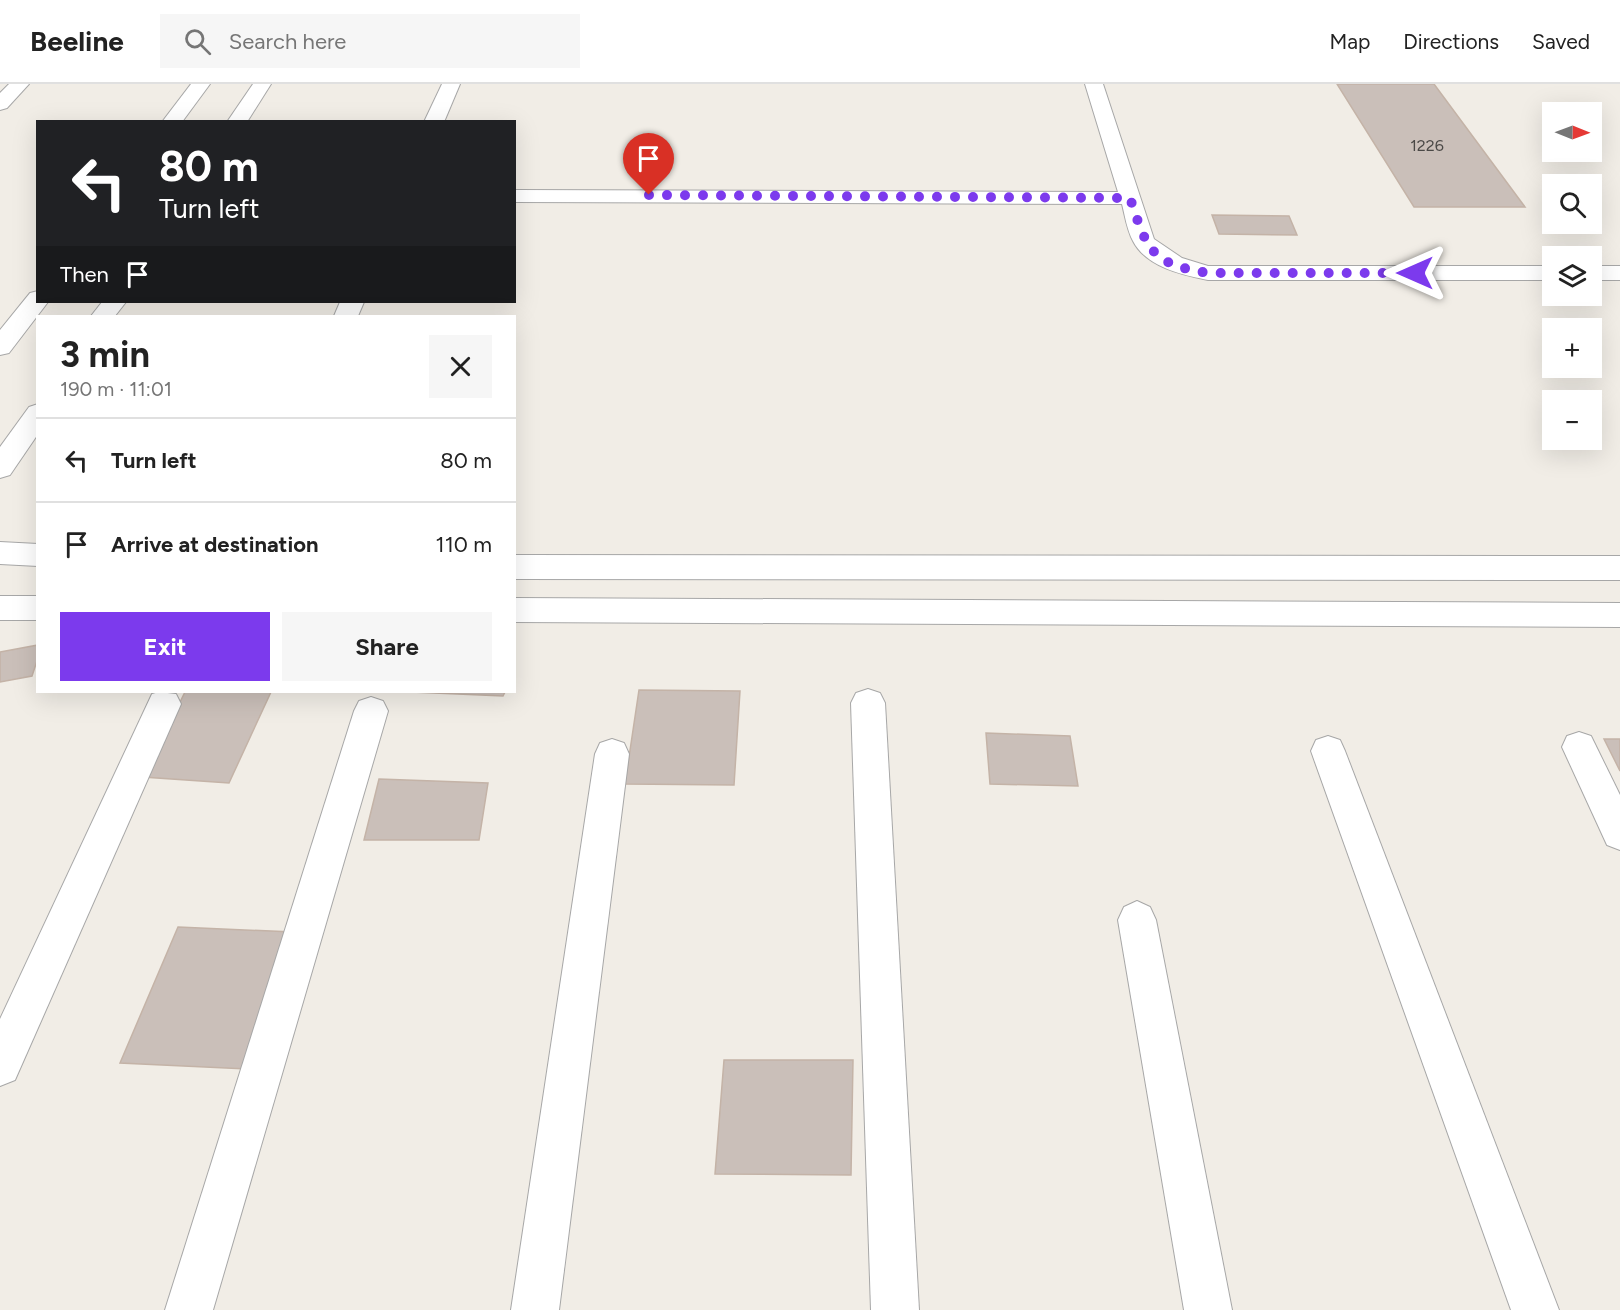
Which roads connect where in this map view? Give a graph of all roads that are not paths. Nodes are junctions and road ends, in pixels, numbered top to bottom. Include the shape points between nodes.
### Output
1 (20, 84) edge
2 (201, 84) edge
3 (262, 84) edge
4 (451, 84) edge
5 (1094, 84) edge
6 (0, 104) edge
7 (174, 120) edge
8 (238, 120) edge
9 (435, 120) edge
10 (516, 196) edge
11 (1130, 198) junction
12 (1542, 273) edge
13 (1602, 273) edge
14 (1620, 273) edge
15 (36, 301) edge
16 (113, 303) edge
17 (104, 315) edge
18 (0, 347) edge
19 (36, 416) edge
20 (0, 468) edge
21 (0, 553) edge
22 (36, 555) edge
23 (516, 567) edge
24 (1620, 568) edge
25 (0, 608) edge
26 (36, 608) edge
27 (516, 610) edge
28 (1620, 615) edge
29 (164, 704) dead end
30 (868, 704) dead end
31 (371, 711) dead end
32 (1579, 747) dead end
33 (1328, 751) dead end
34 (612, 754) dead end
35 (1620, 833) edge
36 (1137, 920) dead end
37 (0, 1065) edge
38 (189, 1310) edge
39 (536, 1310) edge
40 (895, 1310) edge
41 (1208, 1310) edge
42 (1535, 1310) edge

1 - 6 street
2 - 7 street
3 - 8 street
4 - 9 street
5 - 11 street
10 - 11 street
11 - 12 street via 1144,241 1160,257 1182,269 1208,273
13 - 14 street
15 - 18 street
16 - 17 street
19 - 20 street
21 - 22 street
23 - 24 street
25 - 26 street
27 - 28 street
29 - 37 street
30 - 40 street
31 - 38 street
32 - 35 street
33 - 42 street
34 - 39 street
36 - 41 street

